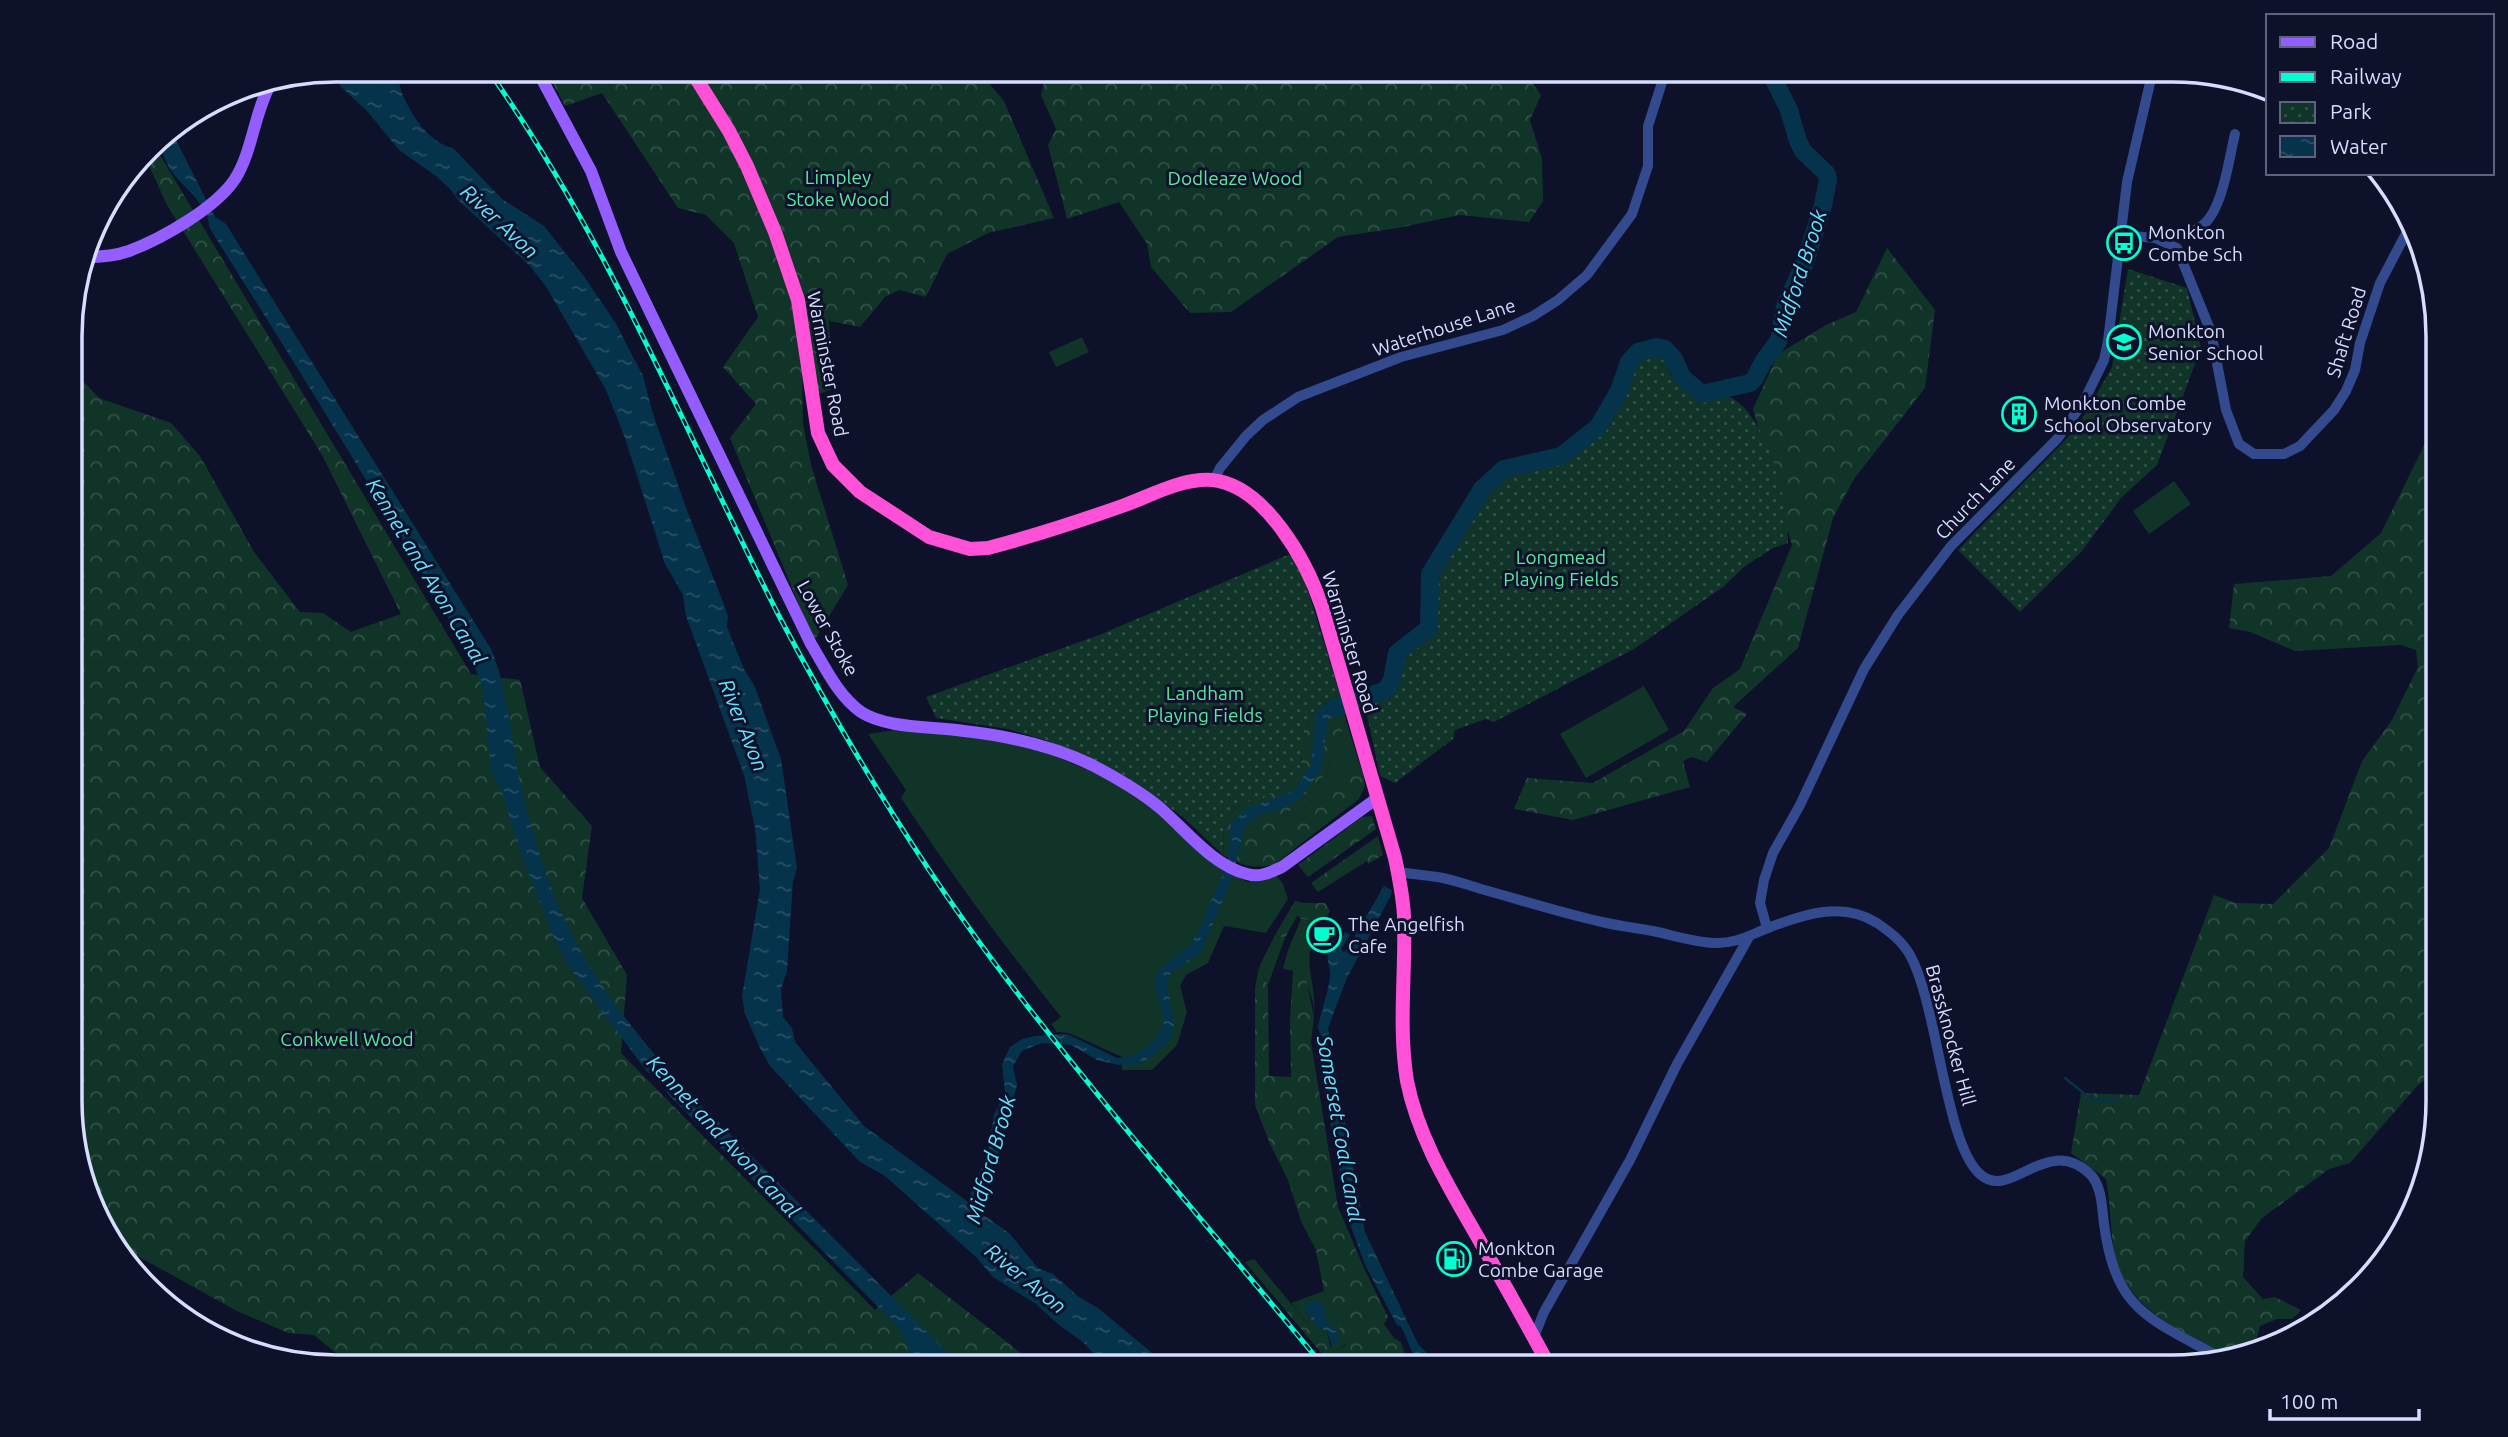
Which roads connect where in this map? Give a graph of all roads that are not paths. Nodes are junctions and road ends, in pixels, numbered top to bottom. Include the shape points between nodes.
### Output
1 (543, 82) edge
2 (698, 82) edge
3 (1661, 82) edge
4 (2150, 82) edge
5 (267, 92) edge
6 (2235, 134) dead end
7 (2121, 235) junction
8 (2404, 235) edge
9 (2155, 238) junction
10 (96, 256) edge
11 (1214, 480) junction
12 (1377, 799) junction
13 (1405, 873) junction
14 (1768, 928) junction
15 (1749, 937) junction
16 (1534, 1337) junction
17 (2210, 1352) edge
18 (1544, 1355) edge

1 - 12 main road, Lower Stoke via 591,171 621,252 805,631 847,700 887,722 964,730 1060,751 1121,780 1225,864 1250,875 1282,867
2 - 11 highway, Warminster Road via 747,166 775,232 798,300 818,433 833,465 860,492 929,537 970,549 988,548 1181,484
3 - 11 street, Waterhouse Lane via 1648,127 1648,166 1632,214 1587,275 1558,300 1503,330 1401,357 1298,397 1246,436
4 - 7 street, Church Lane via 2127,182
5 - 10 main road via 235,178 212,202 156,239 128,251
6 - 9 street via 2211,216 2202,226
7 - 9 street
7 - 14 street, Church Lane via 2108,341 2096,381 2058,438 1951,546 1864,669 1773,853 1760,903
8 - 9 street, Shaft Road via 2380,283 2346,391 2300,446 2268,456 2253,454 2239,444 2226,410 2211,332 2181,256 2172,244
11 - 12 highway, Warminster Road via 1243,492 1280,526 1302,558 1315,585
12 - 13 highway, Warminster Road
13 - 15 street, Brassknocker Hill via 1440,877 1601,922 1713,943
13 - 16 highway, Warminster Road via 1402,1035 1414,1110 1452,1192
14 - 15 street, Brassknocker Hill
14 - 17 street, Brassknocker Hill via 1830,910 1850,912 1871,919 1901,942 1921,978 1957,1125 1972,1164 1981,1175 2003,1181 2054,1160 2092,1176 2110,1260 2122,1289 2140,1312
15 - 16 street
16 - 18 highway, Warminster Road

